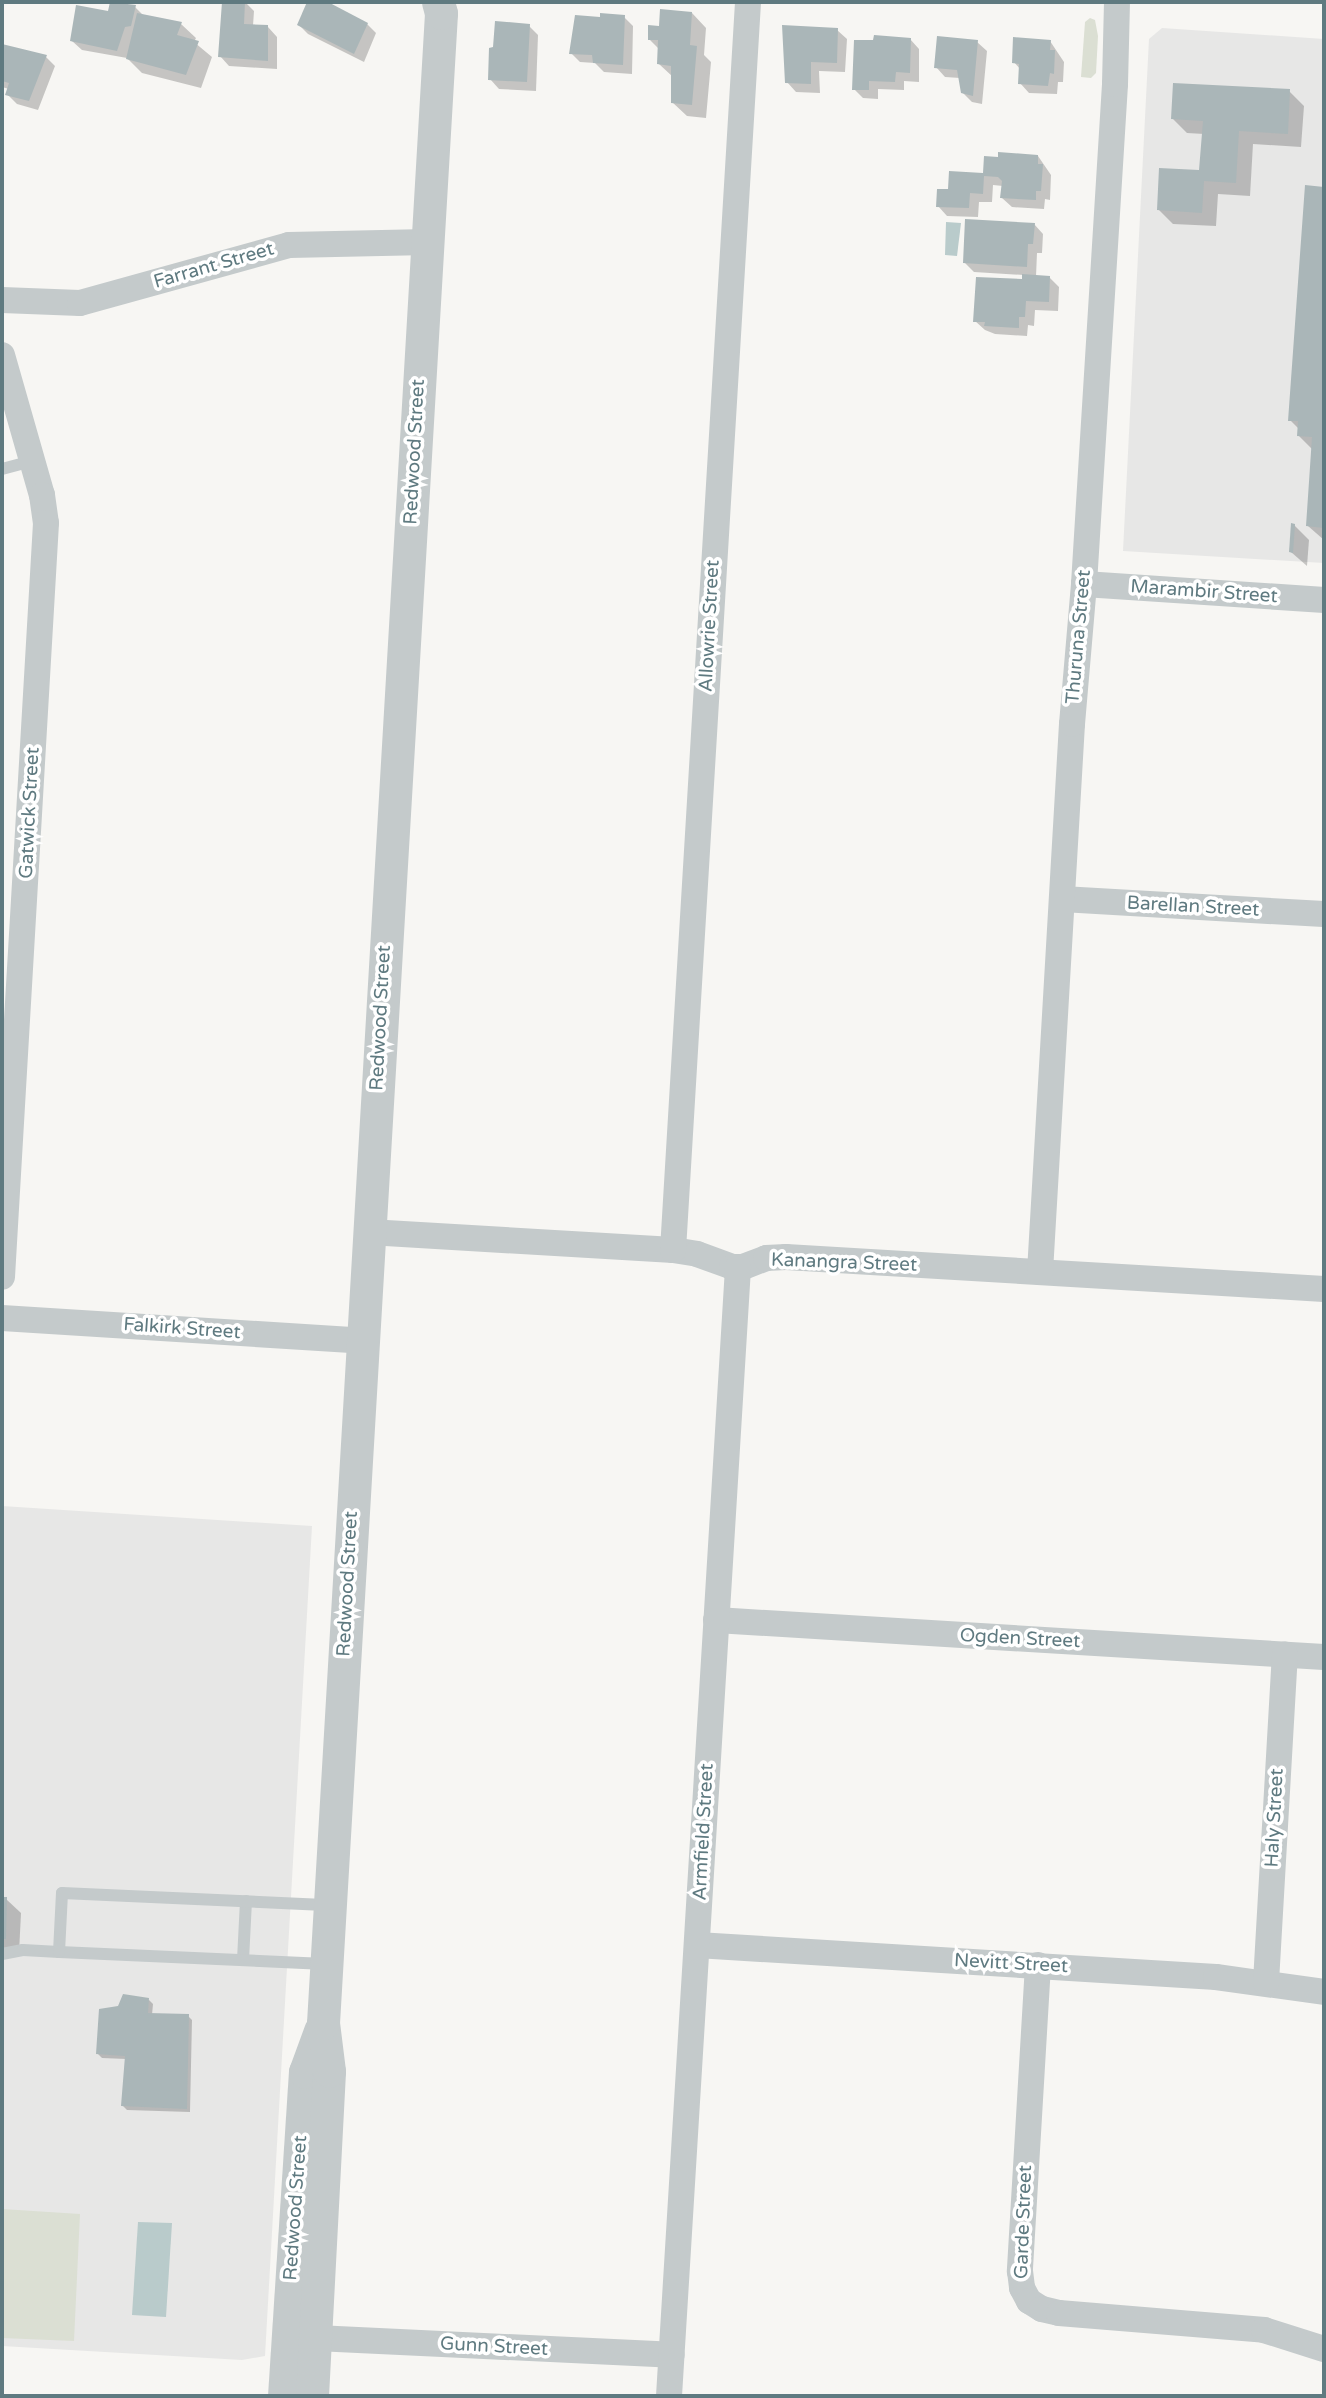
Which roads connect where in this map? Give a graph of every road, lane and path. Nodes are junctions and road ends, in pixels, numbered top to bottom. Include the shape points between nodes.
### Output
1 (748, 2) edge
2 (1116, 2) edge
3 (442, 6) edge
4 (428, 242) junction
5 (2, 300) edge
6 (2, 355) edge
7 (32, 461) junction
8 (2, 469) edge
9 (1084, 584) junction
10 (1324, 600) edge
11 (1062, 899) junction
12 (1324, 915) edge
13 (369, 1233) junction
14 (673, 1250) junction
15 (738, 1267) junction
16 (1040, 1272) junction
17 (2, 1277) edge
18 (1324, 1289) edge
19 (2, 1318) edge
20 (363, 1341) junction
21 (716, 1620) junction
22 (1285, 1655) junction
23 (1324, 1657) edge
24 (246, 1901) junction
25 (330, 1905) junction
26 (697, 1945) junction
27 (59, 1952) junction
28 (2, 1954) edge
29 (243, 1960) junction
30 (327, 1965) junction
31 (1038, 1965) junction
32 (1266, 1982) junction
33 (1324, 1992) edge
34 (323, 2023) junction
35 (316, 2338) junction
36 (1324, 2349) edge
37 (672, 2355) junction
38 (284, 2396) edge
39 (312, 2396) edge
40 (669, 2396) edge

1 - 14 street, Allowrie Street
2 - 9 street, Thuruna Street
3 - 4 street, Redwood Street
4 - 5 street, Farrant Street via 289,245 80,303
4 - 13 street, Redwood Street
6 - 7 street, Gatwick Street
7 - 8 lane
7 - 17 street, Gatwick Street via 45,509 46,547
9 - 10 street, Marambir Street
9 - 11 street, Thuruna Street
11 - 12 street, Barellan Street
11 - 16 street, Thuruna Street
13 - 14 street
13 - 20 street, Redwood Street
14 - 15 street
15 - 16 street, Kanangra Street via 786,1257
15 - 21 street, Armfield Street
16 - 18 street, Kanangra Street
19 - 20 street, Falkirk Street
20 - 25 street, Redwood Street
21 - 22 street, Ogden Street
21 - 26 street, Armfield Street
22 - 23 street, Ogden Street
22 - 32 street, Haly Street
24 - 25 lane
24 - 27 lane via 62,1893
24 - 29 lane
25 - 30 street, Redwood Street
26 - 31 street, Nevitt Street
26 - 37 street, Armfield Street
27 - 28 lane
27 - 29 lane
29 - 30 lane
30 - 34 street, Redwood Street
31 - 32 street, Nevitt Street
31 - 36 street, Garde Street via 1020,2271 1025,2295 1034,2306 1051,2311 1238,2326 1289,2336
32 - 33 street, Nevitt Street
34 - 35 street, Redwood Street via 329,2071
34 - 38 street, Redwood Street via 305,2071
35 - 37 street, Gunn Street
35 - 39 street, Redwood Street
37 - 40 street, Armfield Street

